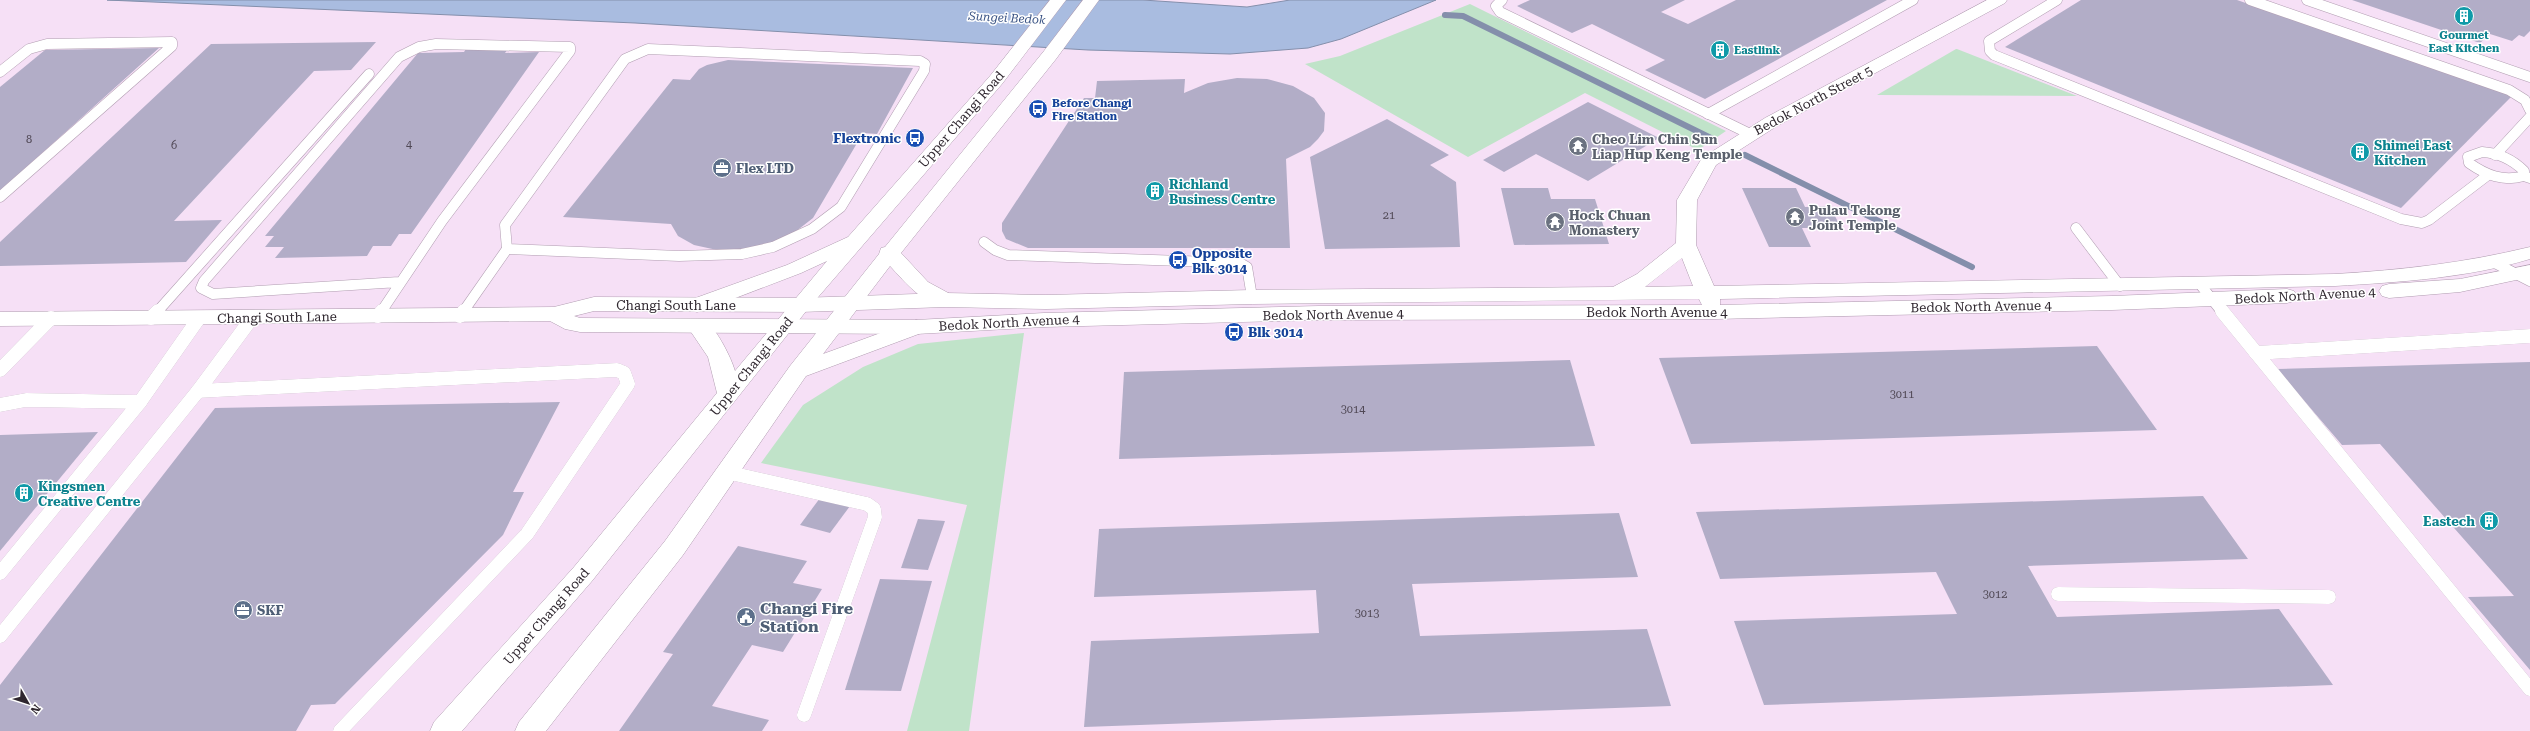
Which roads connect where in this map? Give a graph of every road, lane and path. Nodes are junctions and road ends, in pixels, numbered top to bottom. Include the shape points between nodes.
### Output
1 (1058, 0) edge
2 (1091, 0) edge
3 (1502, 0) edge
4 (1913, 0) edge
5 (1999, 0) edge
6 (2057, 0) edge
7 (2250, 0) edge
8 (2307, 0) edge
9 (0, 72) edge
10 (369, 74) dead end
11 (2530, 77) edge
12 (2530, 110) edge
13 (1708, 114) junction
14 (2530, 117) edge
15 (1750, 134) junction
16 (2496, 154) junction
17 (2488, 174) junction
18 (2527, 177) edge
19 (0, 197) edge
20 (2076, 228) dead end
21 (856, 240) junction
22 (984, 242) dead end
23 (1686, 245) junction
24 (507, 249) junction
25 (888, 252) junction
26 (2530, 253) edge
27 (2495, 263) junction
28 (2526, 276) edge
29 (399, 282) junction
30 (2199, 283) junction
31 (2120, 286) junction
32 (1616, 292) junction
33 (1706, 292) junction
34 (1252, 296) junction
35 (945, 300) junction
36 (2212, 300) junction
37 (850, 303) junction
38 (800, 305) junction
39 (1715, 312) junction
40 (378, 316) junction
41 (460, 316) junction
42 (697, 316) junction
43 (51, 318) junction
44 (151, 318) junction
45 (199, 318) junction
46 (252, 318) junction
47 (0, 319) edge
48 (783, 326) junction
49 (832, 326) junction
50 (916, 327) junction
51 (2530, 336) edge
52 (2256, 353) junction
53 (0, 370) edge
54 (798, 371) junction
55 (198, 391) junction
56 (728, 394) junction
57 (140, 402) junction
58 (0, 405) edge
59 (726, 472) junction
60 (0, 573) edge
61 (2058, 594) dead end
62 (2329, 597) dead end
63 (0, 636) edge
64 (2530, 689) edge
65 (804, 715) dead end
66 (340, 731) edge
67 (444, 731) edge
68 (529, 731) edge

1 - 21 street, Upper Changi Road via 1021,50
2 - 25 street, Upper Changi Road via 1052,52
3 - 13 lane via 1496,6 1500,12
4 - 13 lane
5 - 15 street, Bedok North Street 5
6 - 17 lane via 1989,41 1990,51 1994,55 2401,219 2422,223 2429,220
7 - 12 lane via 2509,90 2521,96 2530,105
8 - 11 lane
9 - 19 lane via 29,49 47,44 172,42 172,46
10 - 44 lane
13 - 15 lane
14 - 16 lane
15 - 23 street, Bedok North Street 5 via 1709,162 1687,200
16 - 17 lane via 2483,152 2468,157 2473,166
16 - 18 lane via 2519,165
17 - 18 lane via 2516,179
20 - 31 lane
21 - 38 street, Upper Changi Road
21 - 42 street
22 - 34 lane via 1008,255 1240,263 1247,267
23 - 32 street via 1644,279
23 - 33 street, Bedok North Street 5
24 - 24 lane via 505,225 625,58 639,51 648,49 920,61 925,64 924,70 841,207 812,229 773,247 742,254 679,256
24 - 41 lane
25 - 35 street via 921,287
25 - 37 street, Upper Changi Road
26 - 27 street, Bedok North Avenue 4
27 - 28 lane
27 - 30 street, Bedok North Avenue 4 via 2403,276
28 - 36 street, Bedok North Avenue 4 via 2419,290
29 - 29 lane via 570,51 570,47 559,44 436,44 399,57 204,281 201,288 213,294
29 - 40 lane
30 - 31 street, Bedok North Avenue 4
30 - 36 lane
31 - 33 street, Bedok North Avenue 4
32 - 33 street, Bedok North Avenue 4
32 - 34 street, Bedok North Avenue 4
33 - 39 street, Bedok North Street 5
34 - 35 street, Bedok North Avenue 4 via 1046,302
35 - 37 street, Bedok North Avenue 4
36 - 39 street, Bedok North Avenue 4
36 - 52 lane
37 - 38 street, Bedok North Avenue 4
37 - 49 street, Upper Changi Road
38 - 42 street, Changi South Lane
38 - 48 street, Upper Changi Road
39 - 50 street, Bedok North Avenue 4 via 1319,313 1044,320
40 - 41 street, Changi South Lane
40 - 46 street, Changi South Lane
41 - 42 street, Changi South Lane via 554,314 580,325
42 - 48 street, Changi South Lane
42 - 56 street via 726,372
43 - 44 street, Changi South Lane
43 - 47 street, Changi South Lane
43 - 53 lane
44 - 45 street, Changi South Lane
45 - 46 street, Changi South Lane
45 - 57 lane
46 - 55 lane
48 - 49 street, Bedok North Avenue 4
48 - 56 street, Upper Changi Road
49 - 50 street, Bedok North Avenue 4
49 - 54 street, Upper Changi Road
50 - 54 street
51 - 52 lane
52 - 64 lane
54 - 59 street, Upper Changi Road
55 - 63 lane
55 - 66 lane via 617,370 624,373 628,384 527,534
56 - 67 street, Upper Changi Road via 583,574
57 - 58 lane via 26,400
57 - 60 lane
59 - 65 lane via 867,504 874,509 875,517
59 - 68 street, Upper Changi Road via 674,548
61 - 62 lane

